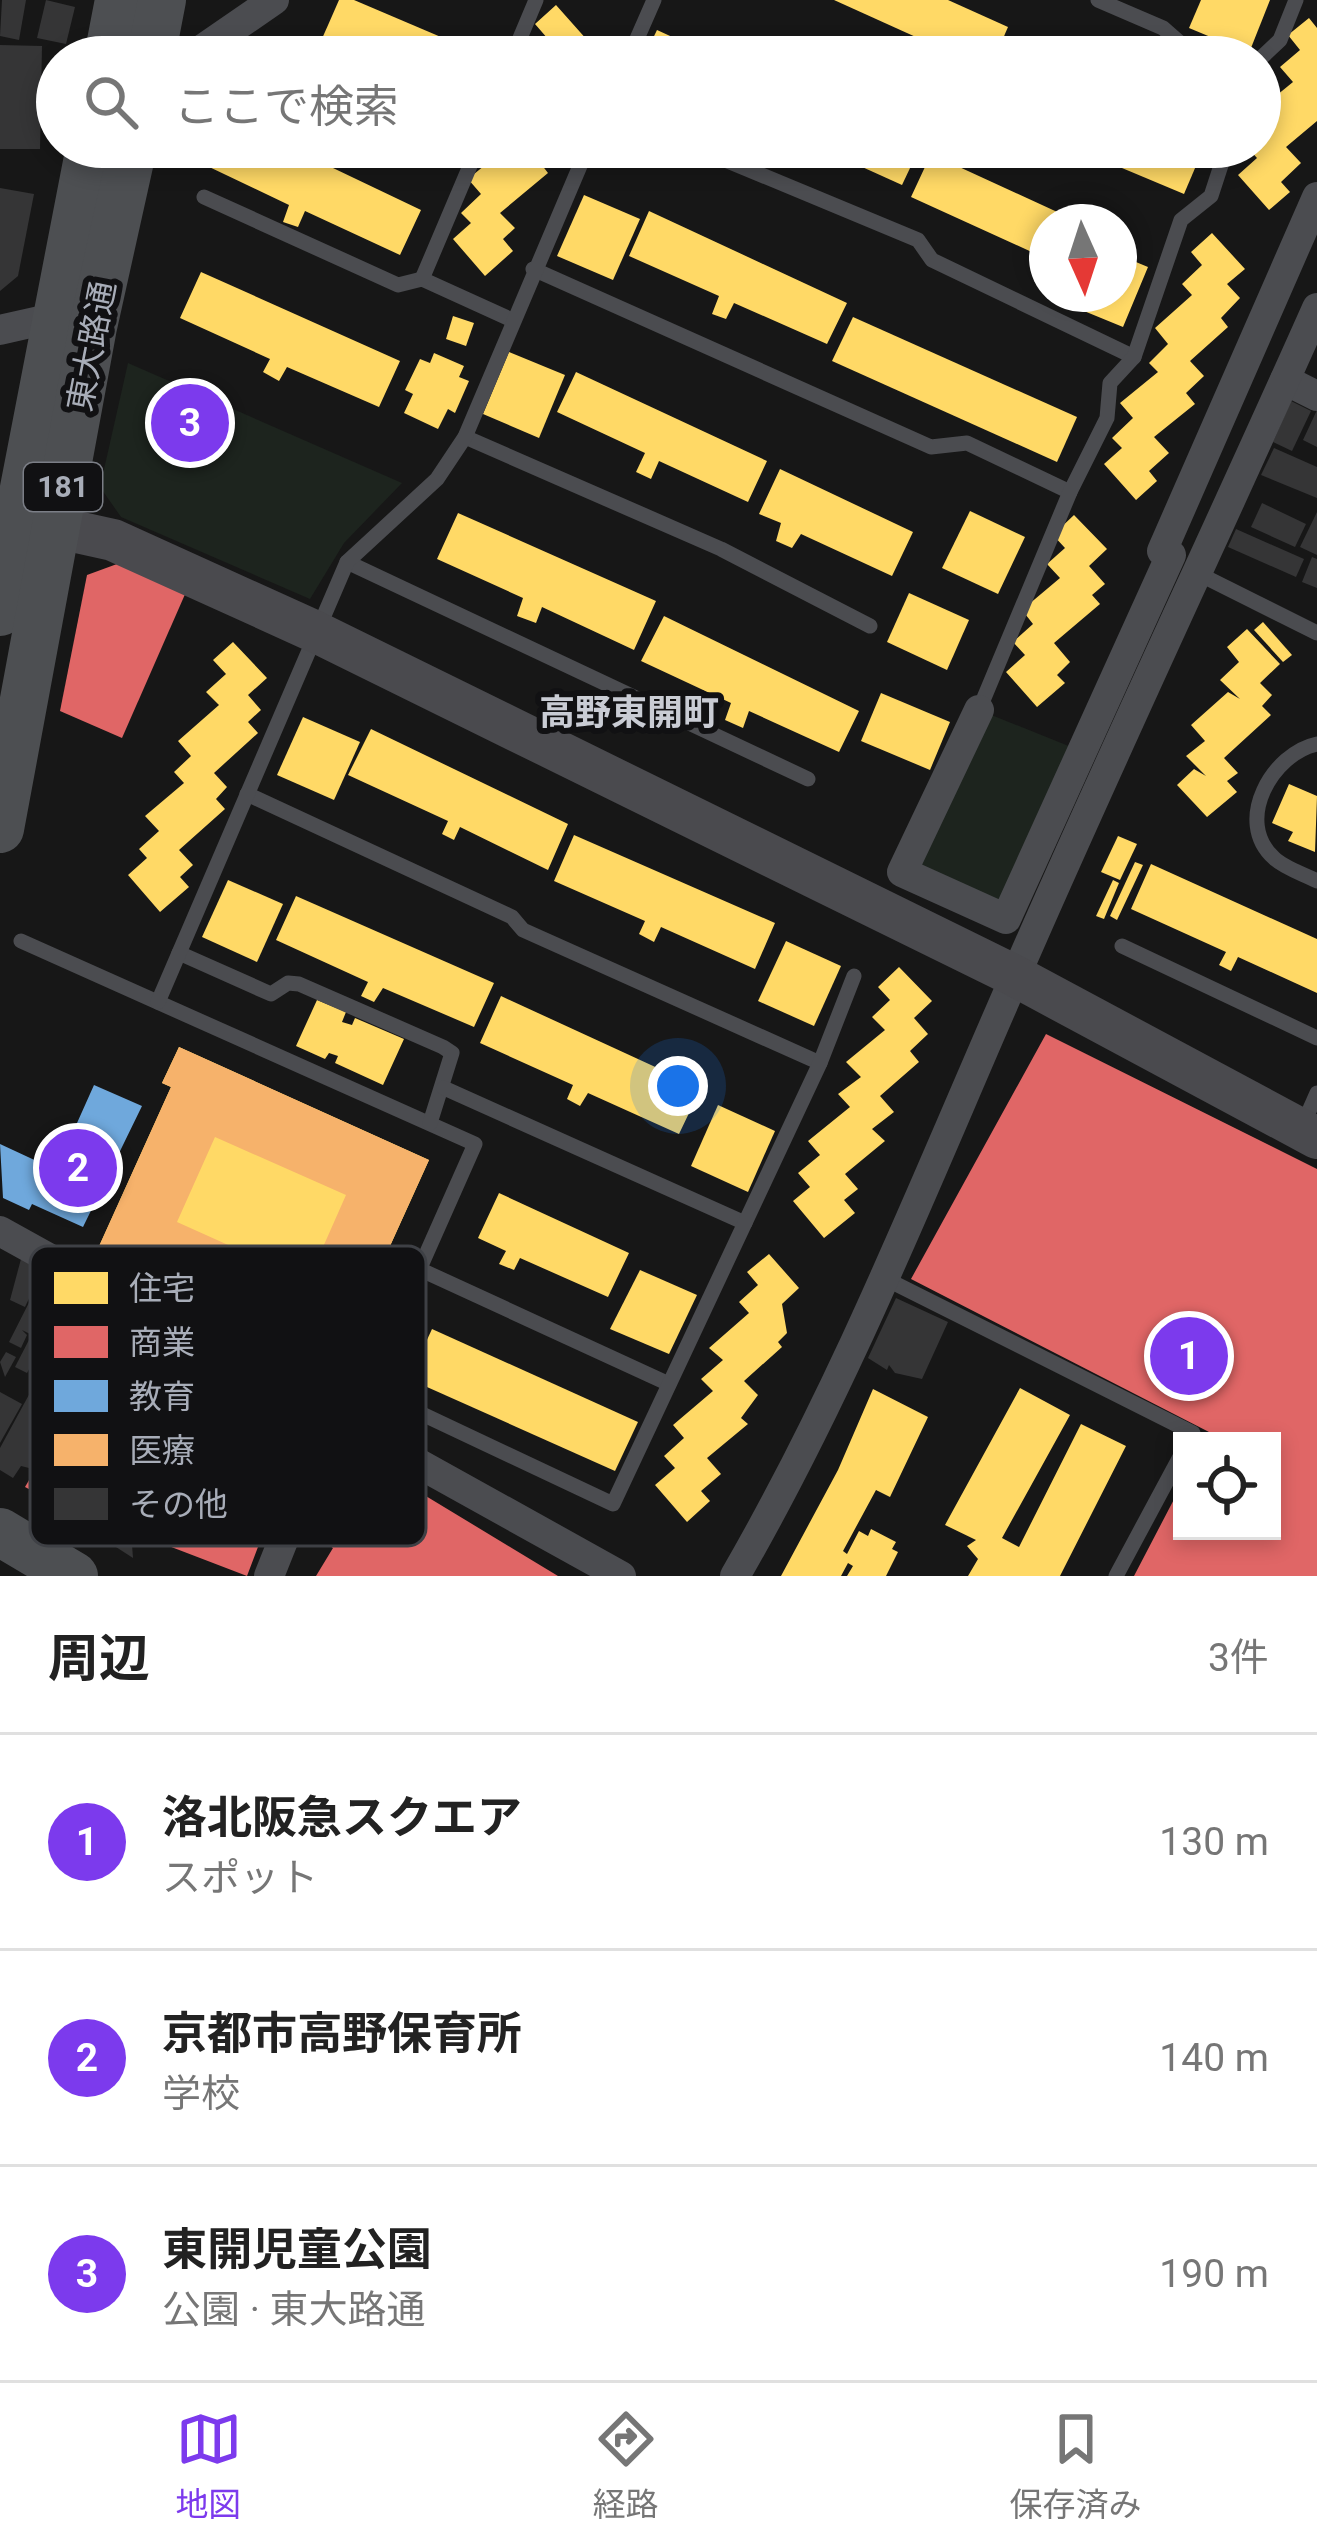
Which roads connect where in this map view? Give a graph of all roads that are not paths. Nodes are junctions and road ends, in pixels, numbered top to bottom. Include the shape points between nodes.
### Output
1 (118, 0) edge
2 (162, 0) edge
3 (274, 0) edge
4 (536, 0) edge
5 (654, 0) edge
6 (1098, 0) edge
7 (1296, 0) edge
8 (112, 36) edge
9 (156, 36) edge
10 (222, 36) edge
11 (521, 36) edge
12 (638, 36) edge
13 (1171, 36) edge
14 (1281, 38) edge
15 (88, 168) edge
16 (126, 168) edge
17 (467, 168) edge
18 (579, 168) edge
19 (744, 168) edge
20 (1220, 168) edge
21 (205, 197) dead end
22 (1317, 197) edge
23 (533, 269) junction
24 (422, 279) junction
25 (1317, 308) edge
26 (512, 320) junction
27 (75, 322) junction
28 (0, 330) edge
29 (1134, 357) junction
30 (1285, 380) junction
31 (1317, 396) edge
32 (465, 437) junction
33 (1070, 492) junction
34 (38, 523) junction
35 (347, 562) junction
36 (1197, 573) junction
37 (0, 612) edge
38 (870, 626) dead end
39 (316, 632) junction
40 (1317, 633) edge
41 (979, 710) joint
42 (1317, 744) edge
43 (808, 779) dead end
44 (247, 794) junction
45 (0, 829) edge
46 (1317, 881) edge
47 (20, 941) dead end
48 (1122, 946) dead end
49 (179, 953) junction
50 (854, 976) dead end
51 (1015, 976) junction
52 (158, 1002) junction
53 (1317, 1038) edge
54 (820, 1063) junction
55 (444, 1088) junction
56 (1311, 1120) edge
57 (430, 1123) junction
58 (745, 1223) junction
59 (0, 1231) edge
60 (31, 1246) edge
61 (426, 1254) edge
62 (426, 1272) edge
63 (888, 1280) junction
64 (669, 1384) junction
65 (426, 1430) edge
66 (1190, 1432) edge
67 (426, 1448) edge
68 (1173, 1470) edge
69 (0, 1532) edge
70 (284, 1546) edge
71 (74, 1576) edge
72 (269, 1576) edge
73 (621, 1576) edge
74 (735, 1576) edge
75 (1116, 1576) edge

1 - 8 main road
2 - 9 main road
3 - 10 street
4 - 11 lane
5 - 12 lane
6 - 13 lane
7 - 14 lane
15 - 27 main road, 東大路通 / 181
16 - 27 main road, 東大路通 / 181
17 - 24 lane
18 - 23 lane
19 - 29 lane via 917,241 932,260
20 - 29 lane via 1210,196 1181,220
21 - 24 lane via 398,285
22 - 41 street via 1162,551 1171,555 1006,919 902,872
23 - 26 lane
23 - 33 lane via 931,447 967,443
24 - 26 lane
25 - 30 street
26 - 32 lane
27 - 28 street
27 - 34 main road, 東大路通 / 181
29 - 33 lane via 1110,383 1107,418
30 - 31 street
30 - 36 street
32 - 35 lane via 437,479
32 - 38 lane via 721,549
33 - 41 lane
34 - 37 main road, 東大路通 / 181
34 - 39 street via 113,540
34 - 45 main road, 東大路通 / 181
35 - 39 lane
35 - 43 lane
36 - 40 lane
36 - 51 street
39 - 44 lane
39 - 51 street
42 - 46 lane via 1288,758 1257,807 1273,858
44 - 49 lane
44 - 54 lane
47 - 52 lane
48 - 53 lane
49 - 52 lane
49 - 55 lane via 271,994 299,984 442,1047 452,1053
50 - 54 lane
51 - 56 street
51 - 63 street
52 - 57 lane
54 - 58 lane
55 - 57 lane
55 - 58 lane
57 - 61 lane via 476,1144
58 - 64 lane
59 - 60 street
62 - 64 lane
63 - 66 lane
63 - 74 street
64 - 65 lane via 613,1504
67 - 73 street
68 - 75 lane
69 - 71 main road
70 - 72 street

